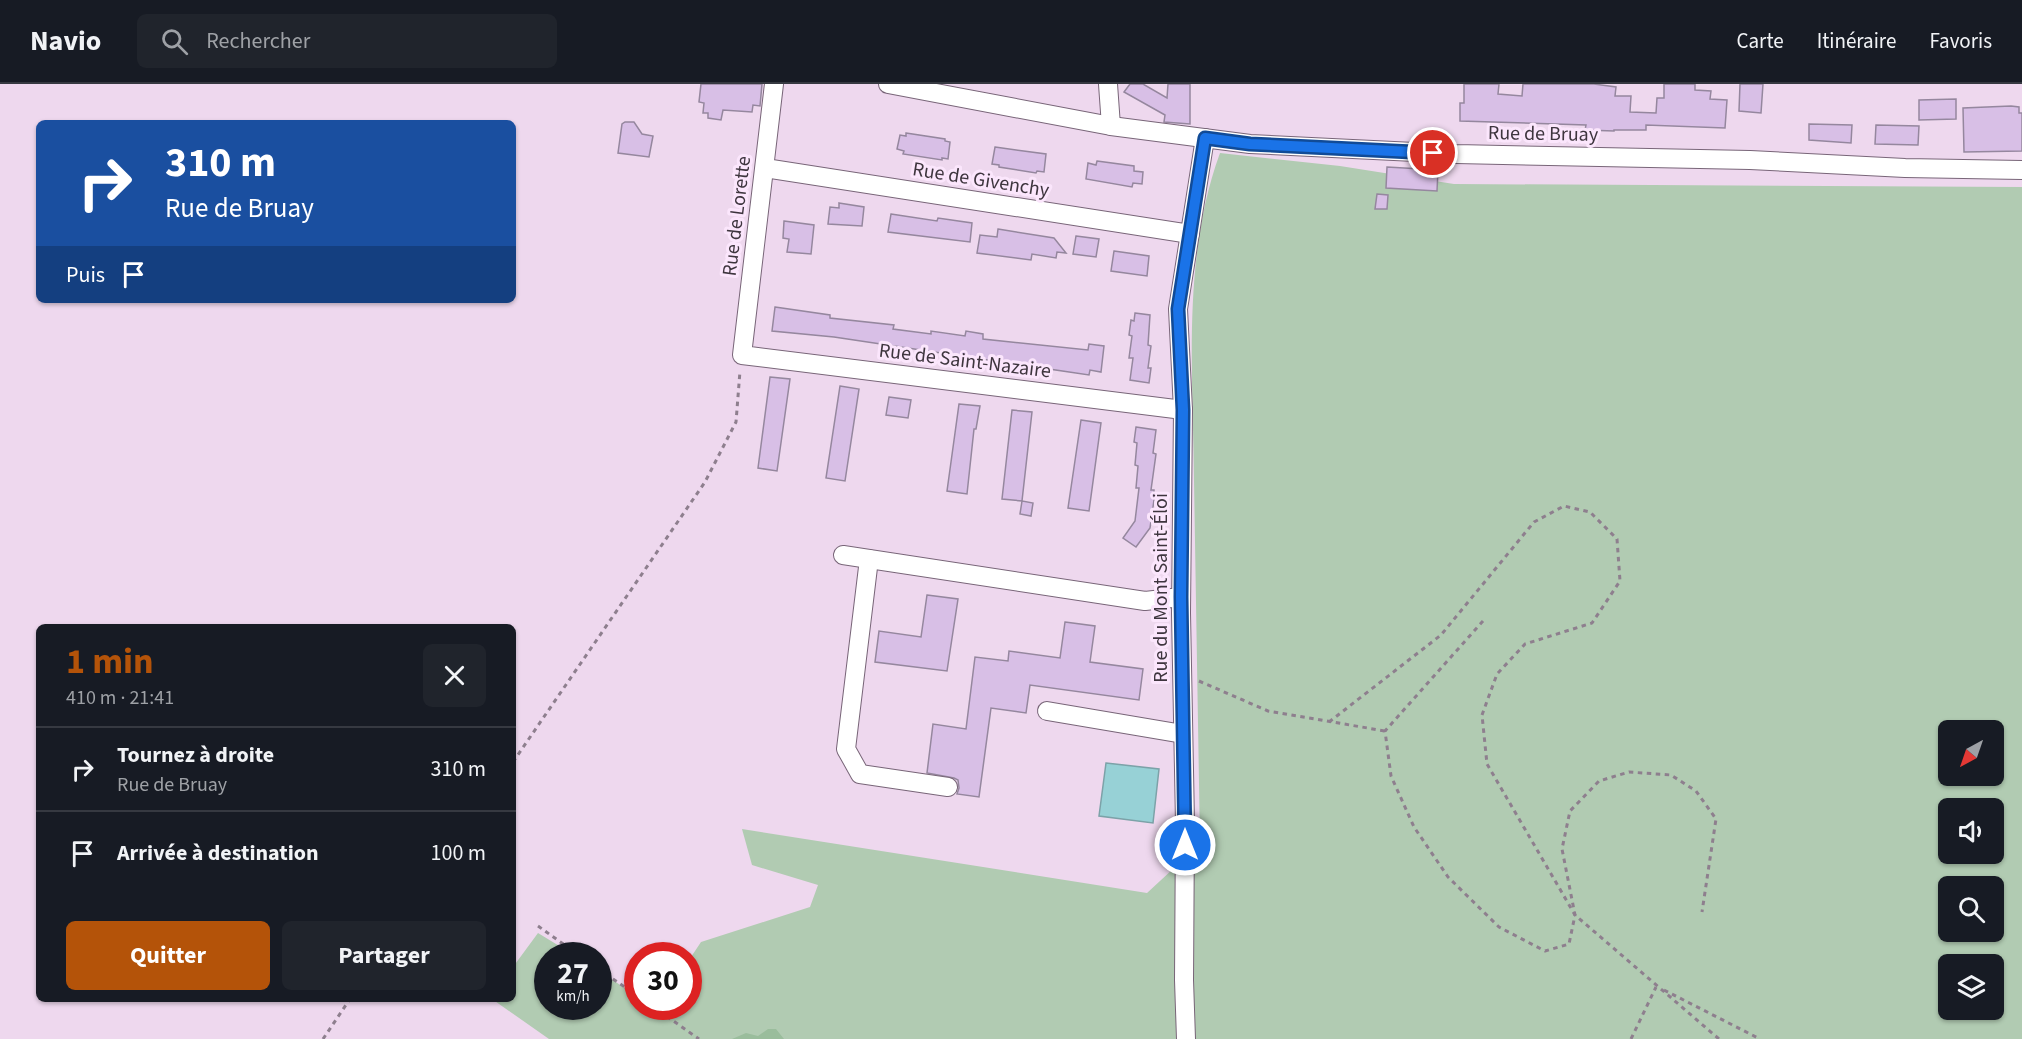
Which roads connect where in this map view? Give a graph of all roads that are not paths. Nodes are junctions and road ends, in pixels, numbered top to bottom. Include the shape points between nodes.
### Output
1 (774, 84) edge
2 (888, 84) edge
3 (1108, 84) edge
4 (1110, 126) junction
5 (1205, 138) junction
6 (765, 168) junction
7 (2022, 170) edge
8 (1190, 234) junction
9 (742, 355) joint
10 (1183, 410) junction
11 (843, 555) dead end
12 (869, 558) junction
13 (1181, 597) junction
14 (1047, 711) dead end
15 (1183, 734) junction
16 (948, 787) dead end
17 (1186, 1039) edge

1 - 6 street, Rue de Lorette
2 - 4 street, Rue de Bruay
3 - 4 street
4 - 5 street, Rue de Bruay
5 - 7 street, Rue de Bruay via 1250,144 1456,154
5 - 8 street, Rue du Mont Saint-Éloi
6 - 8 street, Rue de Givenchy
6 - 9 street, Rue de Lorette
8 - 10 street, Rue du Mont Saint-Éloi via 1178,309
9 - 10 street, Rue de Saint-Nazaire
10 - 13 street, Rue du Mont Saint-Éloi
11 - 12 street
12 - 13 street via 1145,601
12 - 16 street via 846,749 860,774
13 - 15 street, Rue du Mont Saint-Éloi
14 - 15 street
15 - 17 street, Rue du Mont Saint-Éloi

